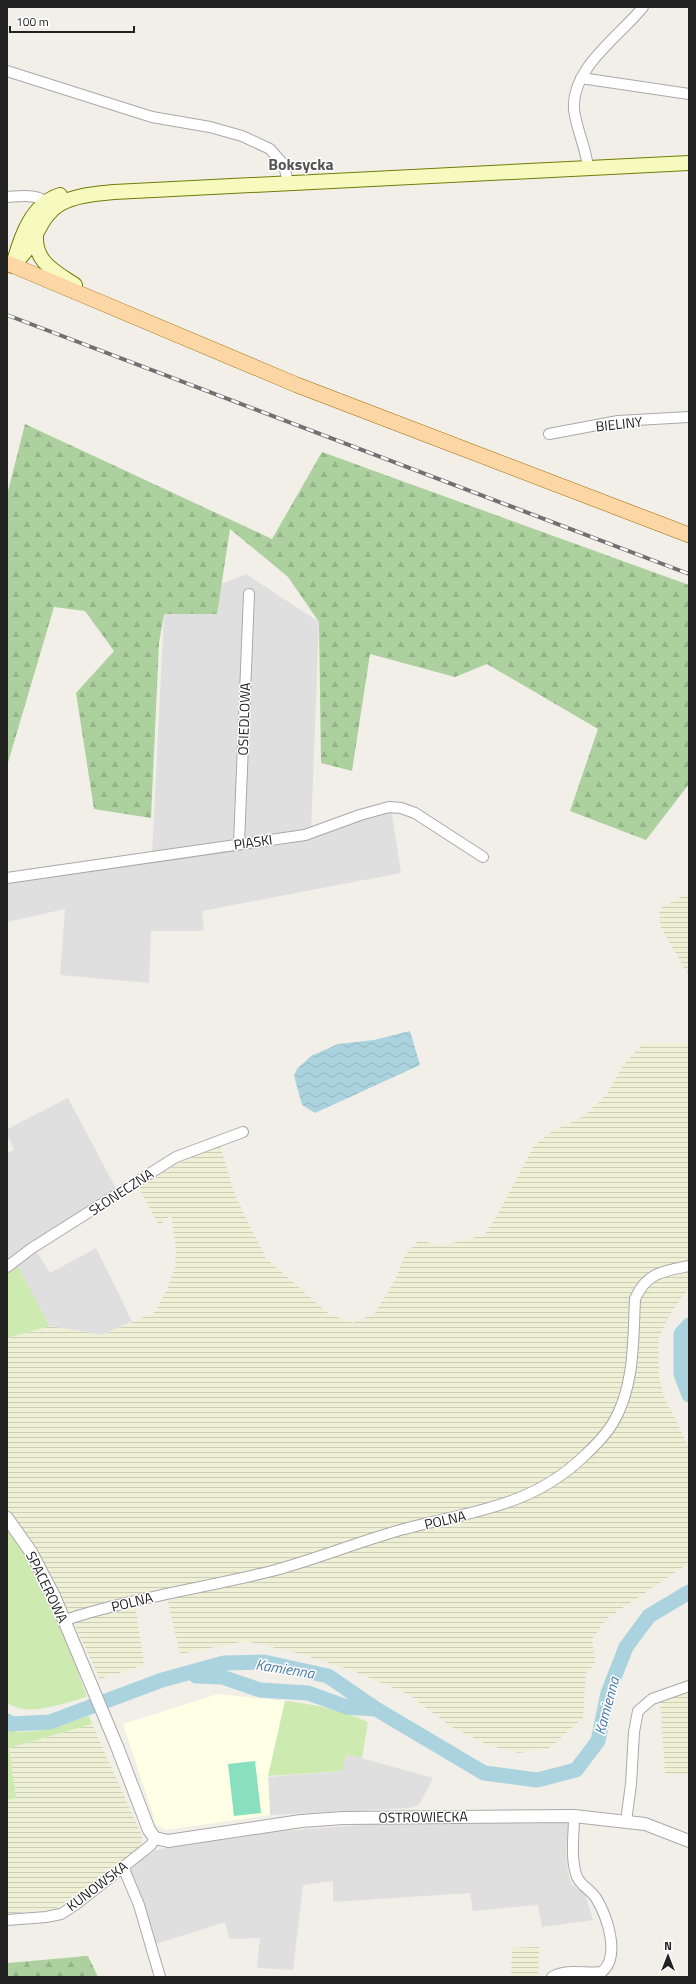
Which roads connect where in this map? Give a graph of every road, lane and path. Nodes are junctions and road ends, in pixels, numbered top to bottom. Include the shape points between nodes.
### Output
1 (643, 7) edge
2 (7, 71) edge
3 (581, 78) junction
4 (689, 94) edge
5 (689, 163) edge
6 (588, 168) junction
7 (288, 183) junction
8 (7, 197) edge
9 (51, 205) junction
10 (32, 229) junction
11 (7, 242) edge
12 (12, 259) edge
13 (74, 285) junction
14 (139, 318) junction
15 (689, 417) edge
16 (549, 434) dead end
17 (689, 535) edge
18 (249, 594) dead end
19 (239, 844) junction
20 (483, 857) dead end
21 (7, 878) edge
22 (243, 1132) dead end
23 (689, 1266) edge
24 (7, 1267) edge
25 (7, 1518) edge
26 (65, 1620) junction
27 (689, 1686) edge
28 (574, 1816) junction
29 (626, 1821) junction
30 (155, 1838) junction
31 (689, 1841) edge
32 (123, 1867) junction
33 (7, 1920) edge
34 (160, 1977) edge
35 (552, 1977) edge

1 - 3 street via 587,67
2 - 7 street via 152,117 210,127 242,136 270,149 284,166
3 - 4 street
3 - 6 street via 574,106
5 - 6 main road
6 - 7 main road
7 - 9 main road via 114,192
8 - 9 street via 33,196
9 - 10 main road via 45,218
10 - 11 main road
10 - 12 main road via 21,239
10 - 13 main road via 39,257
12 - 13 main road
12 - 14 main road
13 - 14 main road
14 - 17 main road via 304,388
15 - 16 street, BIELINY via 618,421
18 - 19 street, OSIEDLOWA
19 - 20 street, PIASKI via 305,835 360,815 389,808 401,808 415,813
19 - 21 street, PIASKI
22 - 24 street, SŁONECZNA via 176,1157 32,1248
23 - 26 street, POLNA via 651,1277 638,1290 635,1299 631,1366 622,1406 606,1432 589,1452 566,1474 548,1485 490,1509 398,1531 278,1569
25 - 26 street, SPACEROWA via 31,1552
26 - 30 street, SPACEROWA via 149,1830
27 - 29 street via 652,1699 638,1711
28 - 29 street, OSTROWIECKA
28 - 30 street, OSTROWIECKA via 343,1818 301,1821 168,1841
28 - 35 street via 574,1864 578,1879 595,1896 605,1921 611,1942 611,1962 602,1972 567,1972
29 - 31 street, OSTROWIECKA via 659,1829
30 - 32 street, KUNOWSKA via 151,1845
32 - 33 street, KUNOWSKA via 61,1914
32 - 34 street via 139,1905

